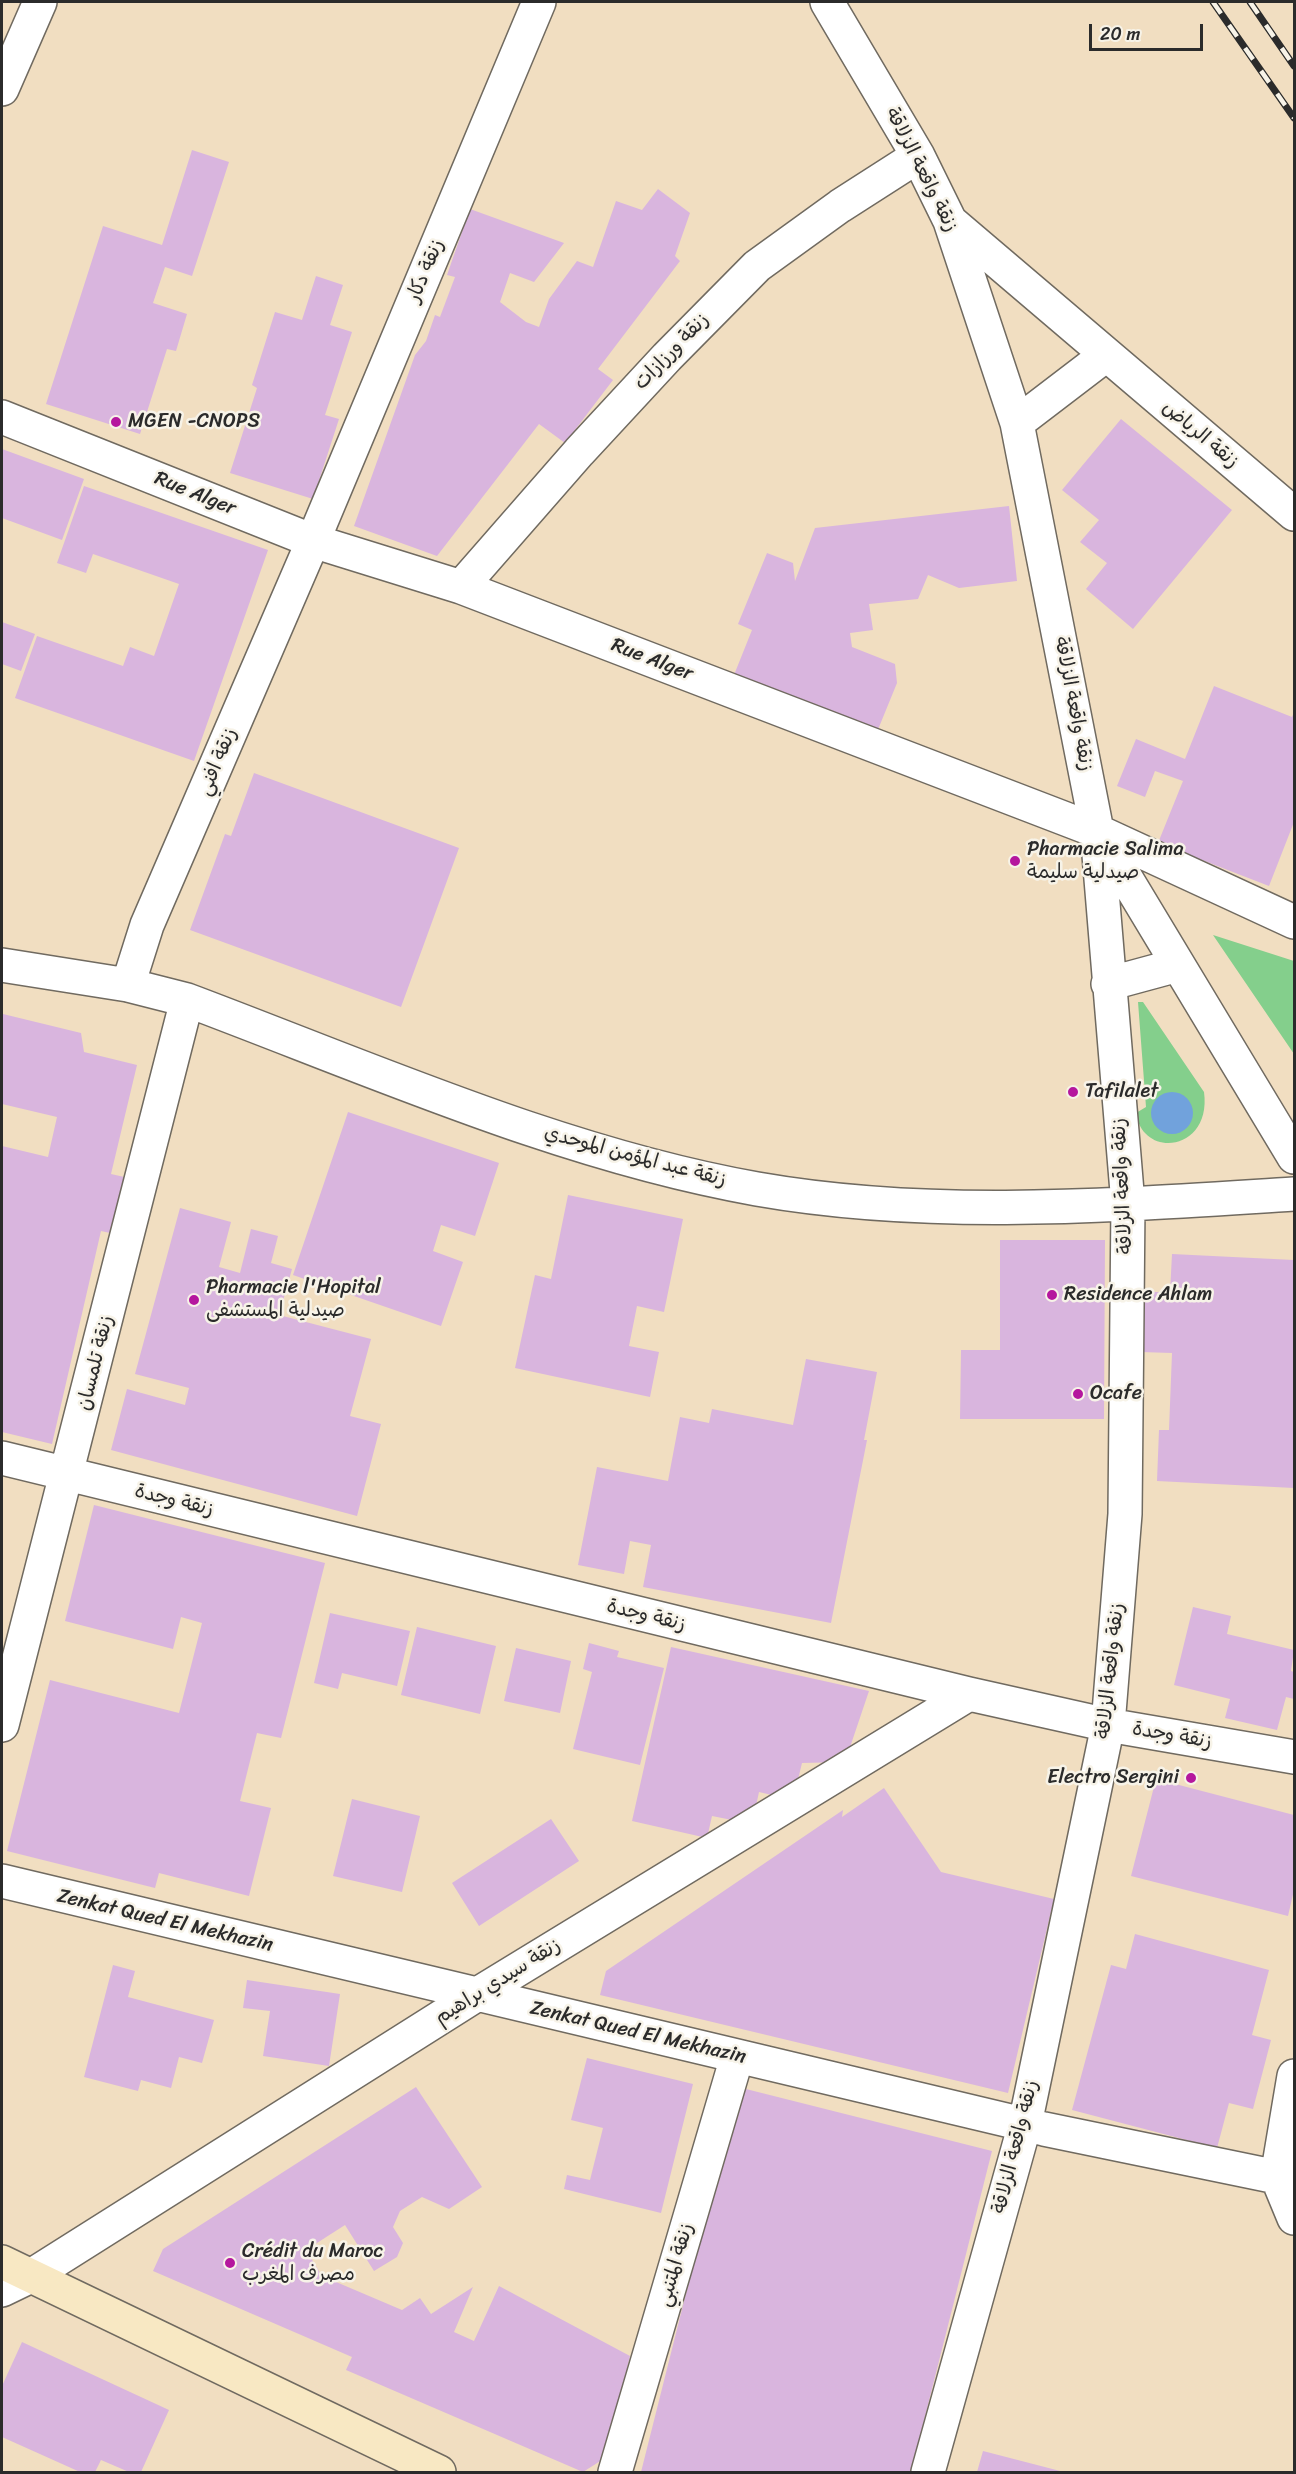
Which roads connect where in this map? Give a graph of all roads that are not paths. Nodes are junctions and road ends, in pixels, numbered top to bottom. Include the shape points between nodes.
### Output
1 (40, 2) edge
2 (539, 2) edge
3 (826, 2) edge
4 (2, 89) edge
5 (918, 156) junction
6 (950, 221) junction
7 (1106, 355) junction
8 (2, 417) edge
9 (1017, 423) junction
10 (1294, 514) edge
11 (313, 541) junction
12 (461, 587) junction
13 (1097, 831) junction
14 (1294, 922) edge
15 (2, 965) edge
16 (1178, 965) junction
17 (1108, 984) junction
18 (128, 985) junction
19 (187, 1000) junction
20 (1294, 1156) edge
21 (1294, 1194) edge
22 (1128, 1204) junction
23 (2, 1458) edge
24 (67, 1475) junction
25 (969, 1694) junction
26 (2, 1725) edge
27 (1108, 1725) junction
28 (1294, 1757) edge
29 (2, 1881) edge
30 (476, 1995) junction
31 (738, 2057) junction
32 (1294, 2076) edge
33 (1025, 2124) junction
34 (1277, 2176) junction
35 (1294, 2218) edge
36 (2, 2262) edge
37 (32, 2276) junction
38 (2, 2290) edge
39 (439, 2472) edge
40 (615, 2472) edge
41 (928, 2472) edge

1 - 4 street
2 - 11 street, زنقة دكار
3 - 5 street, زنقة واقعة الزلاقة
5 - 6 street, زنقة واقعة الزلاقة
5 - 12 street, زنقة ورزازات via 757,266 579,452
6 - 7 street, زنقة الرياض
6 - 9 street, زنقة واقعة الزلاقة
7 - 9 street
7 - 10 street, زنقة الرياض
8 - 11 street, Rue Alger
9 - 13 street, زنقة واقعة الزلاقة
11 - 12 street, Rue Alger
11 - 18 street, زنقة افني via 147,925
12 - 13 street, Rue Alger
13 - 14 street, Rue Alger
13 - 16 street
13 - 17 street, زنقة واقعة الزلاقة
15 - 18 street, زنقة عبد المؤمن الموحدي
16 - 17 street
16 - 20 street
17 - 22 street, زنقة واقعة الزلاقة
18 - 19 street, زنقة عبد المؤمن الموحدي
19 - 22 street, زنقة عبد المؤمن الموحدي via 533,1129 670,1170 758,1189 940,1207
19 - 24 street, زنقة تلمسان
21 - 22 street, زنقة عبد المؤمن الموحدي
22 - 27 street, زنقة واقعة الزلاقة via 1125,1514
23 - 24 street, زنقة وجدة
24 - 25 street, زنقة وجدة
24 - 26 street, زنقة تلمسان
25 - 27 street, زنقة وجدة
25 - 30 street, زنقة سيدي براهيم
27 - 28 street, زنقة وجدة
27 - 33 street, زنقة واقعة الزلاقة
29 - 30 street, Zenkat Qued El Mekhazin
30 - 31 street, Zenkat Qued El Mekhazin
30 - 37 street, زنقة سيدي براهيم
31 - 33 street, Zenkat Qued El Mekhazin
31 - 40 street, زنقة المتنبي
32 - 34 street
33 - 34 street, Zenkat Qued El Mekhazin
33 - 41 street, زنقة واقعة الزلاقة
34 - 35 street
36 - 37 street
37 - 38 street, زنقة سيدي براهيم
37 - 39 street

